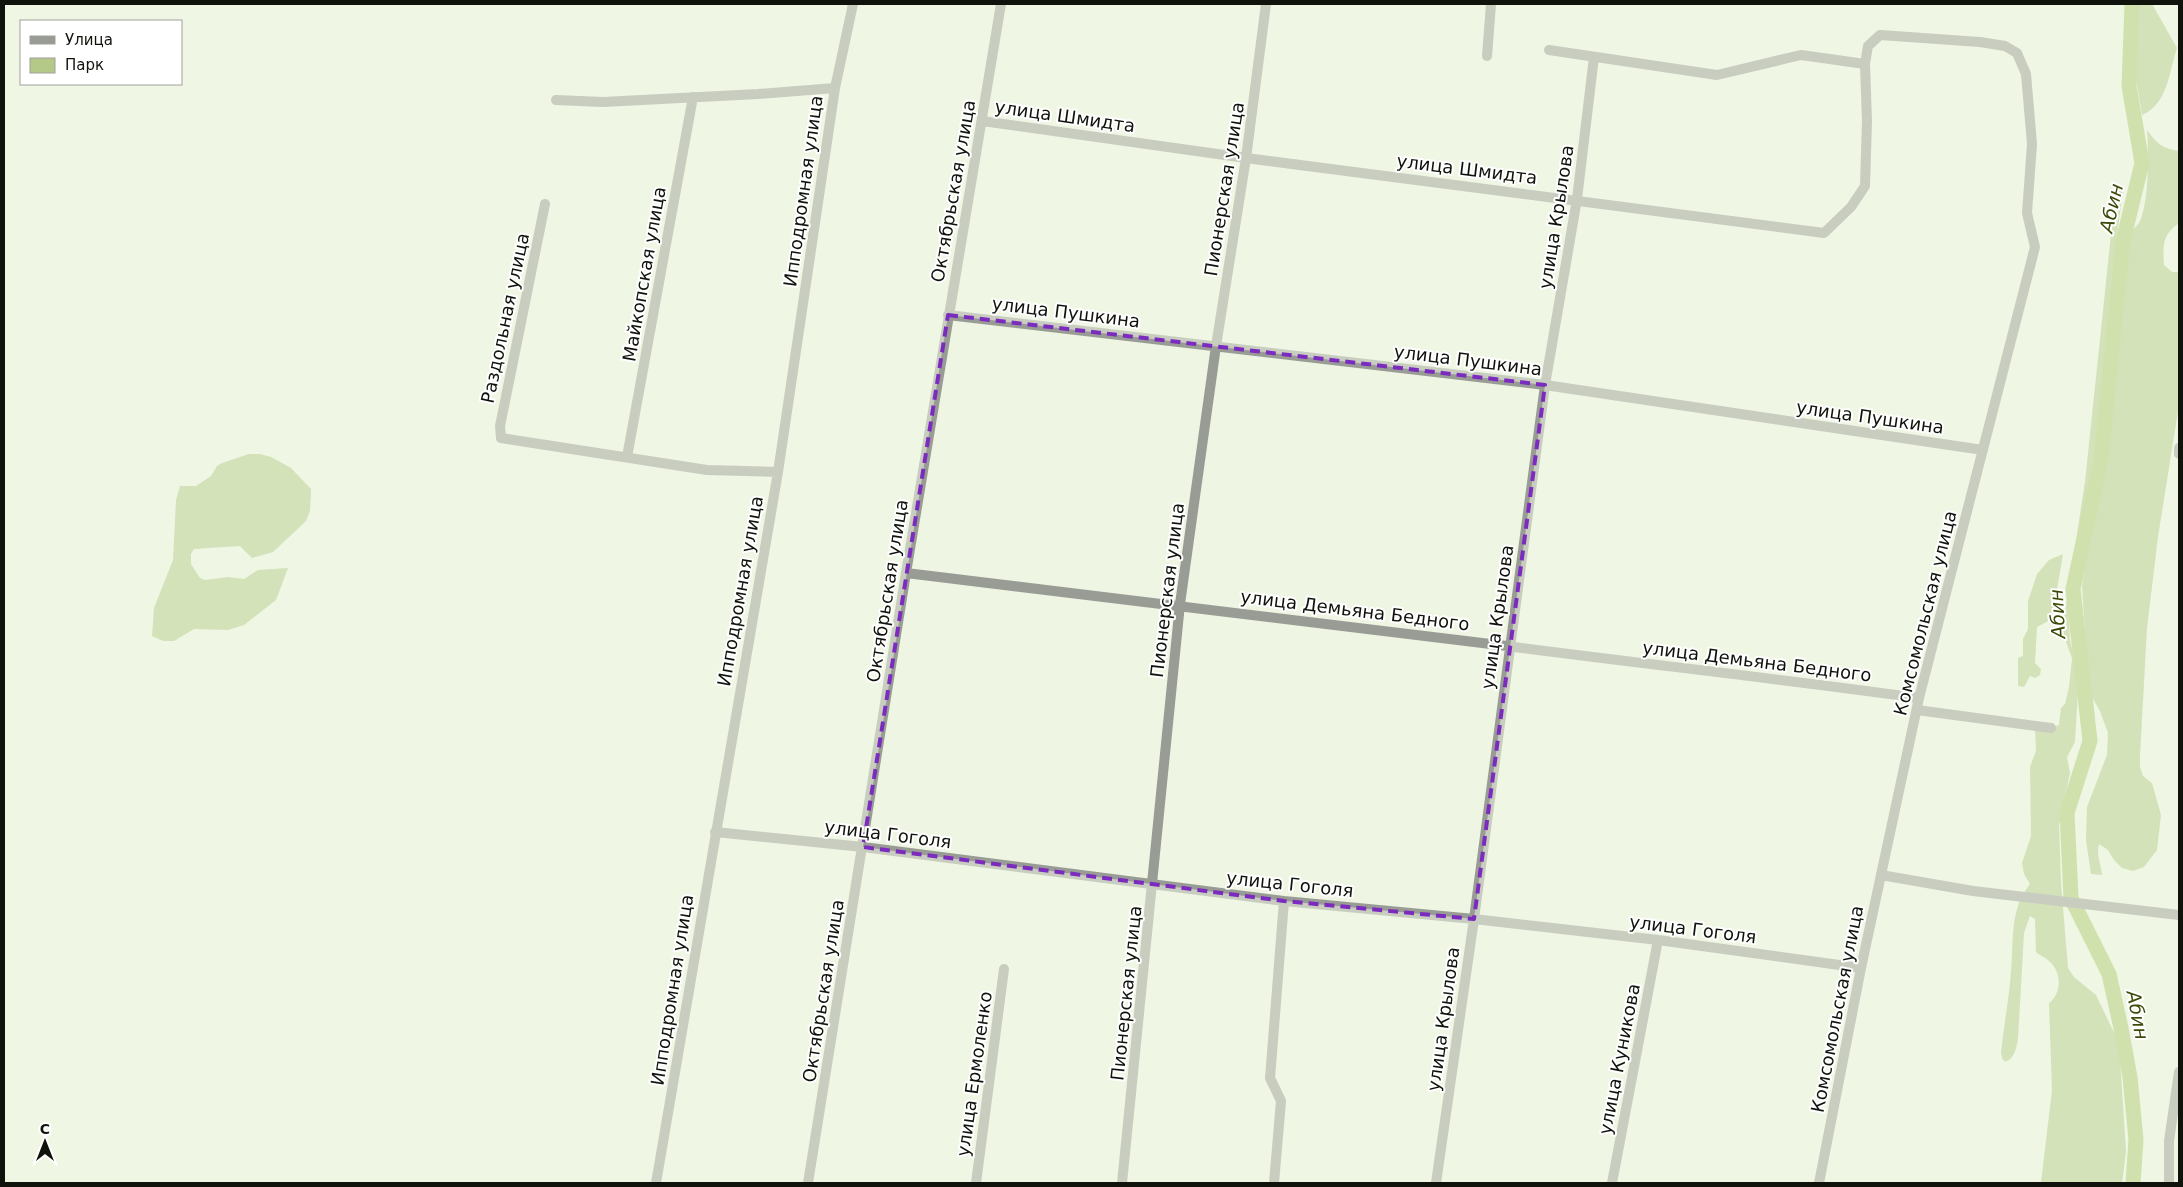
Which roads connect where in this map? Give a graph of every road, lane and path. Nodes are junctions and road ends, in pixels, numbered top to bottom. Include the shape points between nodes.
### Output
1 (853, 4) edge
2 (1001, 4) edge
3 (1266, 4) edge
4 (1491, 4) edge
5 (1549, 50) dead end
6 (1488, 56) dead end
7 (1594, 57) junction
8 (1865, 64) junction
9 (835, 88) junction
10 (693, 97) junction
11 (556, 100) dead end
12 (982, 121) junction
13 (1246, 158) junction
14 (1577, 200) junction
15 (545, 204) dead end
16 (948, 315) junction
17 (1216, 346) junction
18 (1545, 386) junction
19 (2179, 448) edge
20 (1983, 450) junction
21 (2179, 454) edge
22 (627, 457) junction
23 (778, 472) junction
24 (906, 573) junction
25 (1180, 604) junction
26 (1509, 647) junction
27 (1919, 698) junction
28 (1917, 710) junction
29 (2051, 728) dead end
30 (715, 832) junction
31 (863, 847) junction
32 (1881, 875) junction
33 (1153, 884) junction
34 (1284, 901) junction
35 (2179, 915) edge
36 (1474, 919) junction
37 (1658, 940) junction
38 (1861, 968) junction
39 (1004, 969) dead end
40 (2179, 1072) edge
41 (656, 1183) edge
42 (808, 1183) edge
43 (976, 1183) edge
44 (1122, 1183) edge
45 (1274, 1183) edge
46 (1436, 1183) edge
47 (1612, 1183) edge
48 (1819, 1183) edge
49 (2169, 1183) edge

1 - 9 street, Ипподромная улица
2 - 12 street, Октябрьская улица
3 - 13 street, Пионерская улица
4 - 6 street
5 - 7 street
7 - 8 street via 1717,75 1801,55
7 - 14 street, улица Крылова
8 - 14 street, улица Шмидта via 1865,186 1851,206 1824,233
8 - 20 street, Комсомольская улица via 1868,46 1880,34 2005,46 2017,53 2026,74 2032,144 2027,213 2035,247
9 - 10 street
9 - 23 street, Ипподромная улица
10 - 11 street via 603,102
10 - 22 street, Майкопская улица
12 - 13 street, улица Шмидта
12 - 16 street, Октябрьская улица
13 - 14 street, улица Шмидта
13 - 17 street, Пионерская улица
14 - 18 street, улица Крылова
15 - 22 street, Раздольная улица via 500,426 501,438
16 - 17 street, улица Пушкина
16 - 24 street, Октябрьская улица
17 - 18 street, улица Пушкина
17 - 25 street, Пионерская улица
18 - 20 street, улица Пушкина
18 - 26 street, улица Крылова
19 - 21 street
20 - 27 street, Комсомольская улица
22 - 23 street via 707,470
23 - 30 street, Ипподромная улица
24 - 25 street, улица Демьяна Бедного
24 - 31 street, Октябрьская улица
25 - 26 street, улица Демьяна Бедного
25 - 33 street, Пионерская улица
26 - 27 street, улица Демьяна Бедного
26 - 36 street, улица Крылова
27 - 28 street, Комсомольская улица
28 - 29 street
28 - 32 street, Комсомольская улица
30 - 31 street, улица Гоголя
30 - 41 street, Ипподромная улица
31 - 33 street, улица Гоголя
31 - 42 street, Октябрьская улица
32 - 35 street via 1973,891
32 - 38 street, Комсомольская улица
33 - 34 street, улица Гоголя
33 - 44 street, Пионерская улица
34 - 36 street, улица Гоголя
34 - 45 street via 1270,1078 1281,1101
36 - 37 street, улица Гоголя
36 - 46 street, улица Крылова
37 - 38 street, улица Гоголя
37 - 47 street, улица Куникова
38 - 48 street, Комсомольская улица
39 - 43 street, улица Ермоленко
40 - 49 street via 2169,1141

